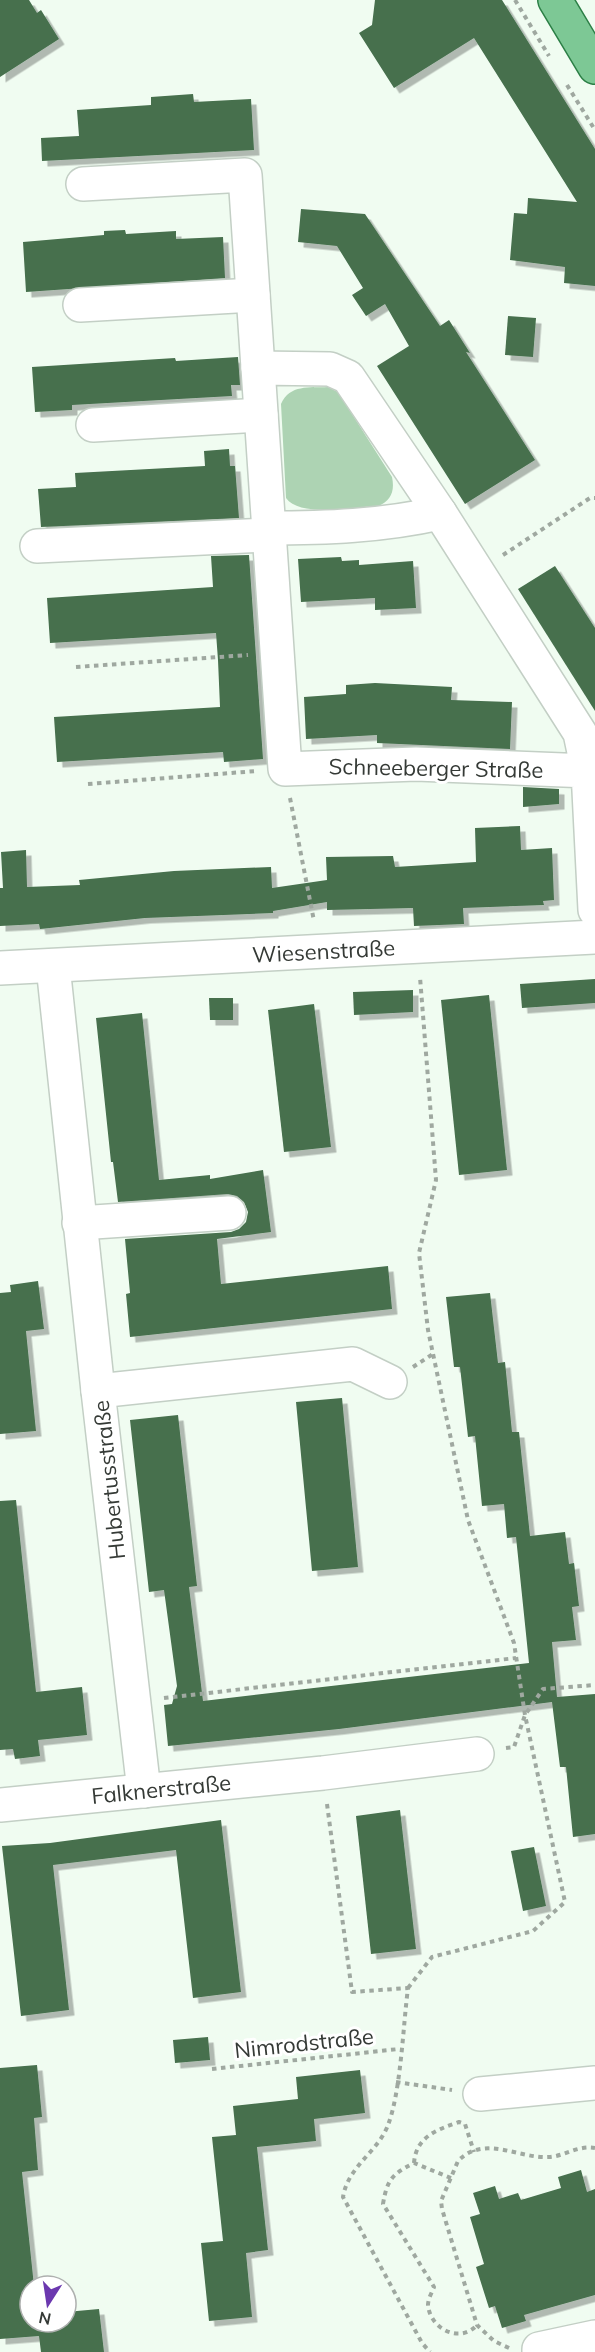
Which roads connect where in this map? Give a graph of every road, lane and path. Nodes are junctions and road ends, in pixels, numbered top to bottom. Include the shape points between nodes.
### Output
1 (555, 0) edge
2 (595, 67) edge
3 (82, 184) dead end
4 (253, 295) junction
5 (80, 306) dead end
6 (258, 369) junction
7 (261, 415) junction
8 (93, 425) dead end
9 (595, 498) edge
10 (440, 513) junction
11 (267, 532) junction
12 (37, 546) dead end
13 (477, 572) junction
14 (276, 653) junction
15 (76, 667) dead end
16 (285, 769) junction
17 (588, 771) junction
18 (88, 784) dead end
19 (595, 910) edge
20 (595, 937) edge
21 (418, 948) junction
22 (319, 951) junction
23 (53, 966) junction
24 (0, 968) edge
25 (229, 1213) dead end
26 (79, 1223) junction
27 (390, 1382) dead end
28 (98, 1391) junction
29 (516, 1658) junction
30 (595, 1684) edge
31 (134, 1702) junction
32 (525, 1715) junction
33 (477, 1754) dead end
34 (323, 1773) junction
35 (144, 1791) junction
36 (0, 1805) edge
37 (408, 1988) junction
38 (400, 2049) junction
39 (212, 2069) dead end
40 (396, 2082) junction
41 (595, 2082) edge
42 (480, 2094) joint
43 (595, 2148) edge
44 (474, 2152) junction
45 (414, 2163) junction
46 (451, 2178) junction
47 (477, 2325) junction
48 (595, 2337) edge
49 (430, 2352) edge
50 (518, 2352) edge
51 (539, 2352) edge

1 - 2 main road
3 - 4 street via 245,175
4 - 5 street
4 - 6 street
6 - 7 street
6 - 10 street via 330,369 348,377
7 - 8 street
7 - 11 street
9 - 13 path
10 - 11 street via 395,523
10 - 13 street
11 - 12 street
11 - 14 street
13 - 17 street via 580,733
14 - 15 path
14 - 16 street
16 - 17 street, Schneeberger Straße via 416,764
16 - 18 path
16 - 22 path
17 - 19 street
20 - 21 street, Wiesenstraße
21 - 22 street, Wiesenstraße
21 - 29 path via 436,1180 419,1253 428,1330 468,1520 514,1643
22 - 23 street, Wiesenstraße
23 - 24 street, Wiesenstraße
23 - 26 street
25 - 26 street
26 - 28 street
27 - 28 street, Hubertusstraße via 353,1364
28 - 31 street, Hubertusstraße
29 - 31 path
29 - 32 path
30 - 32 path via 543,1689
31 - 35 street, Hubertusstraße
32 - 37 path via 565,1902 533,1931 432,1957
33 - 34 street, Falknerstraße
34 - 35 street, Falknerstraße
34 - 37 path via 352,1992
35 - 36 street, Falknerstraße
37 - 38 path
38 - 39 path, Nimrodstraße
38 - 40 path
40 - 42 path
40 - 49 path via 388,2126 345,2181 343,2197
41 - 42 street
43 - 44 path via 586,2146 549,2157 493,2147
44 - 45 path via 465,2124 459,2122 425,2137 415,2151
44 - 46 path via 458,2161
45 - 46 path
45 - 47 path via 396,2172 386,2187 383,2204 434,2287 428,2303 432,2318 450,2333 461,2336
46 - 47 path via 441,2201 442,2209
47 - 50 path via 494,2341
48 - 51 street

